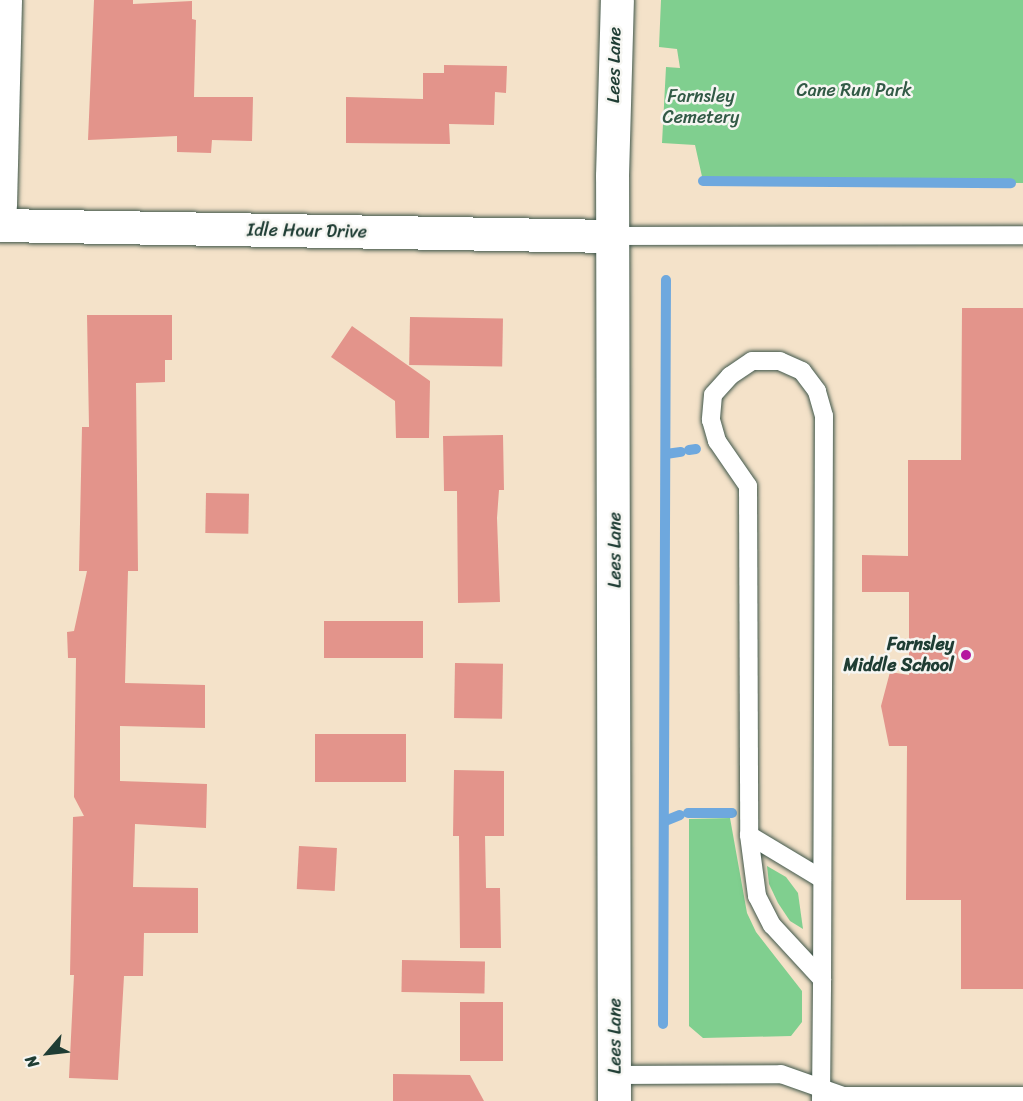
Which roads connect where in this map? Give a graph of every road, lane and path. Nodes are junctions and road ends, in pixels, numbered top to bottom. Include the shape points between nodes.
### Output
1 (5, 0) edge
2 (617, 0) edge
3 (0, 205) edge
4 (0, 225) edge
5 (1023, 234) edge
6 (613, 236) junction
7 (749, 836) junction
8 (822, 879) junction
9 (822, 979) junction
10 (614, 1088) edge
11 (821, 1095) edge
12 (1023, 1096) edge

1 - 3 street
2 - 6 street, Lees Lane
4 - 6 street, Idle Hour Drive
5 - 6 lane
6 - 10 street, Lees Lane
7 - 8 lane
7 - 8 lane via 747,486 717,441 711,420 713,395 730,376 752,361 780,361 802,371 816,391 824,416
7 - 9 lane via 757,896 795,955
8 - 9 lane
9 - 11 lane
10 - 11 lane via 782,1074
11 - 12 lane

